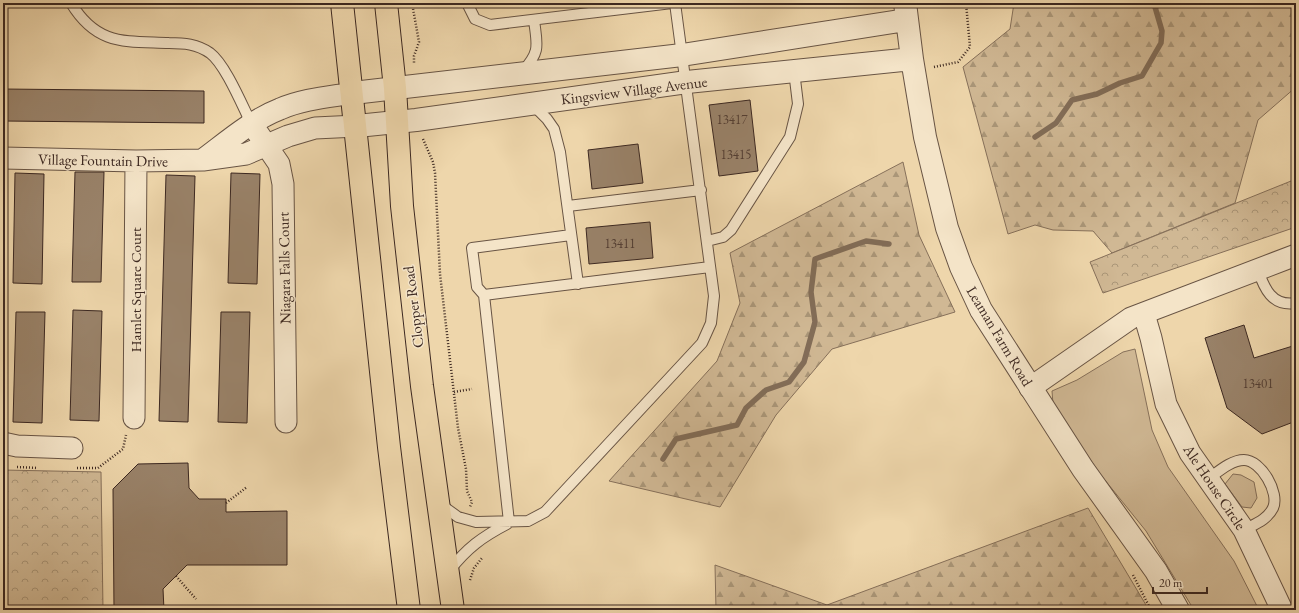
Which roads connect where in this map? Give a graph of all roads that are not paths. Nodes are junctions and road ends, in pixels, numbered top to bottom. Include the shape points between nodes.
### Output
1 (71, 3) edge
2 (342, 3) edge
3 (386, 3) edge
4 (467, 3) edge
5 (673, 3) edge
6 (906, 12) edge
7 (534, 20) junction
8 (682, 54) junction
9 (913, 66) junction
10 (794, 71) junction
11 (520, 74) junction
12 (687, 82) junction
13 (404, 87) junction
14 (353, 93) junction
15 (531, 103) junction
16 (406, 121) junction
17 (252, 123) junction
18 (357, 126) junction
19 (267, 146) junction
20 (3, 158) edge
21 (203, 160) junction
22 (136, 161) junction
23 (700, 190) junction
24 (568, 206) junction
25 (572, 235) junction
26 (707, 240) junction
27 (1296, 255) edge
28 (710, 267) junction
29 (1258, 270) junction
30 (578, 284) junction
31 (484, 295) junction
32 (1296, 303) edge
33 (1144, 314) junction
34 (1030, 388) junction
35 (134, 418) dead end
36 (286, 422) dead end
37 (3, 443) edge
38 (72, 448) dead end
39 (1208, 479) junction
40 (438, 503) junction
41 (509, 522) junction
42 (1244, 530) junction
43 (447, 572) junction
44 (409, 610) edge
45 (452, 610) edge
46 (1178, 610) edge
47 (1282, 610) edge

1 - 17 lane via 96,31 117,40 190,44 210,54 226,74
2 - 14 main road
3 - 13 main road, Clopper Road
4 - 7 lane via 475,19 490,25
5 - 7 lane
5 - 8 lane
6 - 8 street, Kingsview Village Avenue
6 - 9 street, Leaman Farm Road
7 - 11 lane via 537,51
8 - 11 street, Kingsview Village Avenue
8 - 12 lane
9 - 10 street, Kingsview Village Avenue
9 - 34 street, Leaman Farm Road via 926,136 948,228 961,267 981,310
10 - 12 street, Kingsview Village Avenue
10 - 26 lane via 798,104 790,137 732,230 723,237
11 - 13 street, Kingsview Village Avenue
12 - 15 street, Kingsview Village Avenue
12 - 23 lane
13 - 14 street, Kingsview Village Avenue
13 - 16 main road, Clopper Road
14 - 17 street via 304,101
14 - 18 main road
15 - 16 street, Kingsview Village Avenue
15 - 24 lane via 554,129
16 - 18 street, Kingsview Village Avenue
16 - 40 main road, Clopper Road via 402,206
17 - 19 street, Niagara Falls Court
17 - 21 street
18 - 19 street, Village Fountain Drive via 315,128
18 - 44 main road via 389,447
19 - 21 street, Village Fountain Drive via 246,154
19 - 36 street, Niagara Falls Court via 279,164 283,184
20 - 22 street, Village Fountain Drive
21 - 22 street, Village Fountain Drive
22 - 35 street, Hamlet Square Court
23 - 24 lane
23 - 26 lane
24 - 25 lane
25 - 30 lane
25 - 31 lane via 472,248 477,287
26 - 28 lane
27 - 29 street
28 - 30 lane
28 - 41 lane via 714,296 711,323 702,343 544,512 528,522
29 - 32 lane via 1264,288 1276,300
29 - 33 street
30 - 31 lane
31 - 41 lane
33 - 34 street via 1131,318
33 - 39 street, Ale House Circle via 1166,404 1190,453
34 - 46 street, Leaman Farm Road via 1082,469 1156,571
37 - 38 street via 16,446
39 - 42 street, Ale House Circle
39 - 42 lane via 1233,462 1244,460 1256,465 1266,475 1273,491 1274,506 1266,518
40 - 41 lane via 458,517 476,522
40 - 43 main road, Clopper Road
41 - 43 lane via 481,537
42 - 47 street, Ale House Circle
43 - 45 main road, Clopper Road

